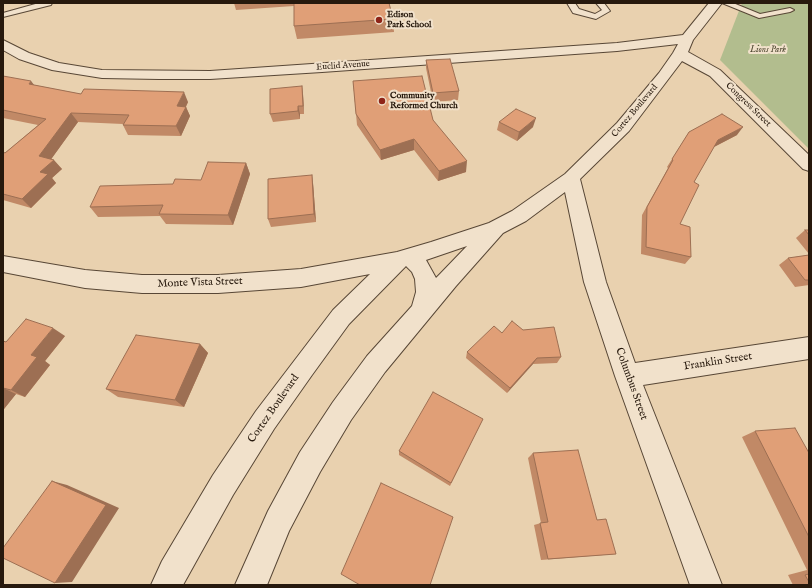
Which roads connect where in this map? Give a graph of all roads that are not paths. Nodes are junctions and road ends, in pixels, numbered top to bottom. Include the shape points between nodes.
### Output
1 (48, 3) edge
2 (571, 3) edge
3 (600, 3) edge
4 (716, 3) edge
5 (726, 3) edge
6 (790, 10) dead end
7 (3, 15) edge
8 (687, 39) junction
9 (3, 44) edge
10 (680, 54) junction
11 (809, 165) edge
12 (571, 178) junction
13 (496, 228) junction
14 (403, 258) junction
15 (3, 264) edge
16 (422, 310) junction
17 (809, 348) edge
18 (627, 376) junction
19 (167, 585) edge
20 (251, 585) edge
21 (706, 585) edge

1 - 7 lane
2 - 3 lane via 576,11 596,17 606,11
4 - 8 street, Cortez Boulevard
5 - 6 lane via 759,16
8 - 9 street, Euclid Avenue via 617,47 210,75 102,74 57,67 24,56
8 - 10 street, Cortez Boulevard
10 - 11 street, Congress Street via 715,73
10 - 12 street, Cortez Boulevard via 623,128
12 - 13 street, Cortez Boulevard via 519,216
12 - 18 street, Columbus Street via 595,282
13 - 14 street, Cortez Boulevard
13 - 16 street, Cortez Boulevard
14 - 15 street, Monte Vista Street via 301,278 211,284 142,284 85,279
14 - 16 street, Cortez Boulevard via 419,266 426,279 427,292
14 - 19 street, Cortez Boulevard via 341,317 265,420 223,485
16 - 20 street, Cortez Boulevard via 376,364 310,462 278,521
17 - 18 street, Franklin Street
18 - 21 street, Columbus Street

